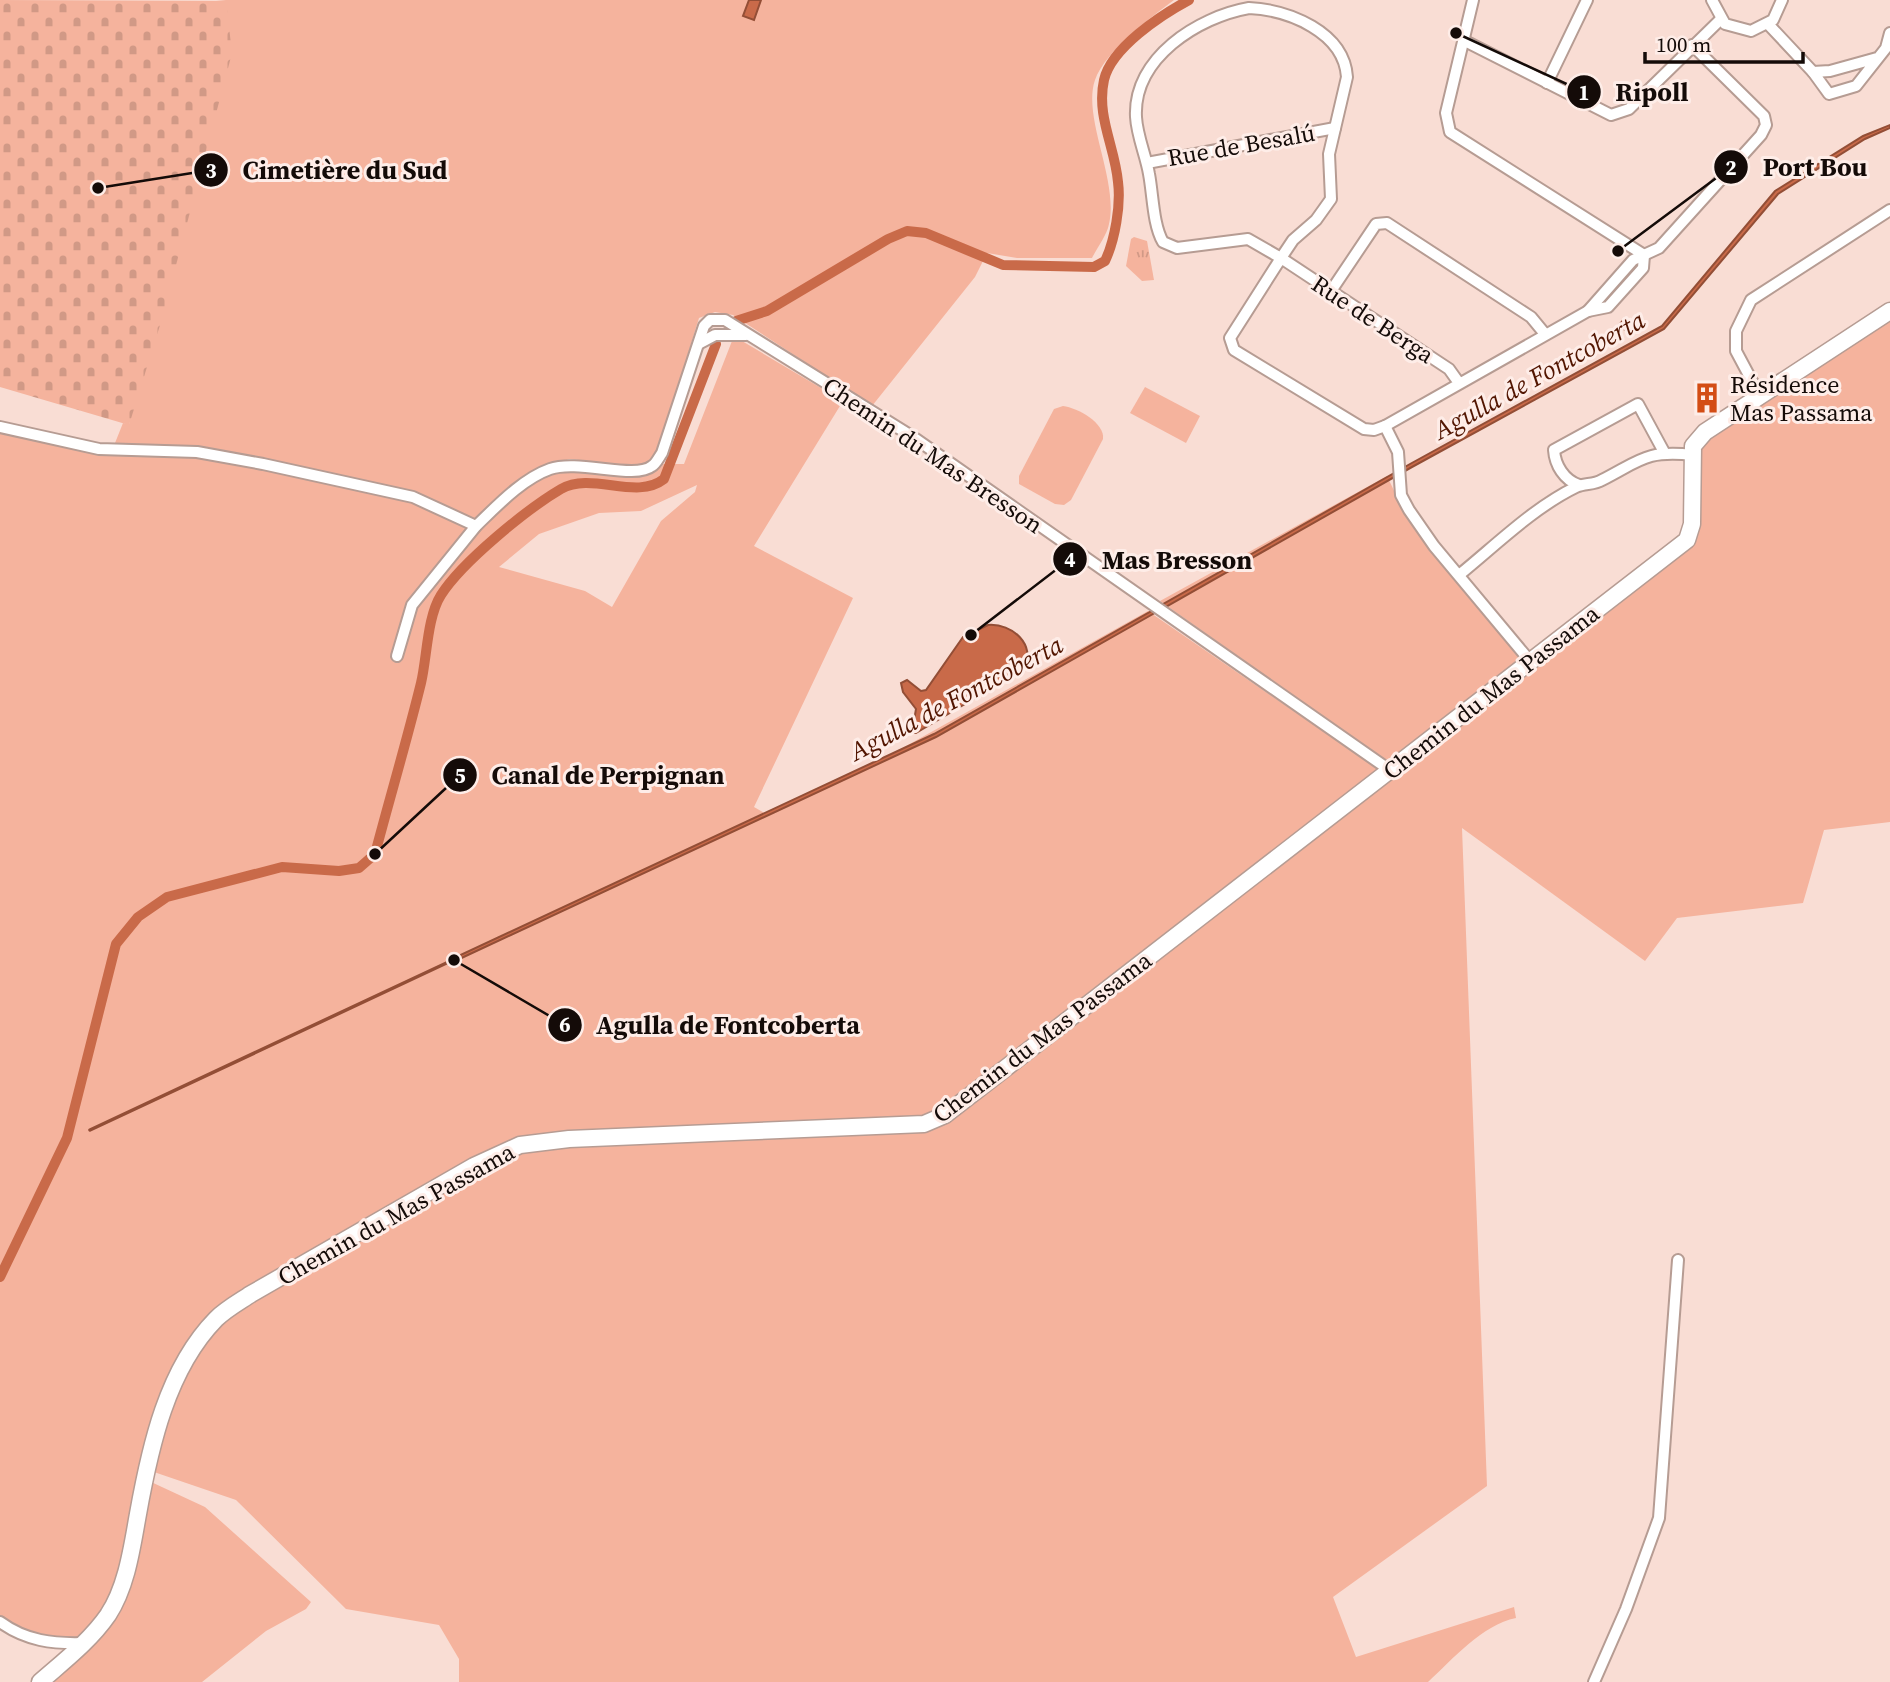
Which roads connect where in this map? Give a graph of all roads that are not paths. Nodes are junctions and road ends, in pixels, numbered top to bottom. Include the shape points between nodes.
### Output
1 (1473, 0) edge
2 (1587, 0) edge
3 (1712, 0) edge
4 (1782, 0) edge
5 (1720, 20) junction
6 (1768, 24) junction
7 (1890, 33) edge
8 (1463, 40) junction
9 (1692, 45) junction
10 (1877, 58) junction
11 (1813, 72) junction
12 (1547, 83) junction
13 (1335, 128) junction
14 (1147, 163) junction
15 (1890, 210) edge
16 (1644, 255) junction
17 (1281, 258) junction
18 (1331, 291) junction
19 (1890, 311) edge
20 (749, 334) junction
21 (1545, 334) junction
22 (701, 343) junction
23 (1459, 383) junction
24 (1760, 396) junction
25 (1385, 426) junction
26 (0, 427) edge
27 (1664, 452) junction
28 (1693, 455) junction
29 (1579, 485) junction
30 (476, 526) junction
31 (1459, 576) junction
32 (397, 656) dead end
33 (1530, 661) junction
34 (1391, 771) junction
35 (1678, 1260) dead end
36 (0, 1622) edge
37 (84, 1643) junction
38 (43, 1680) edge
39 (1594, 1682) edge

1 - 8 street
2 - 12 street
3 - 5 street
4 - 6 street
5 - 6 street via 1751,31
5 - 9 street
6 - 11 street
7 - 10 street
8 - 12 street
8 - 16 street via 1446,113 1450,132
9 - 12 street via 1619,114 1604,113
9 - 16 street via 1764,116 1766,125 1659,248
10 - 11 street via 1830,72
10 - 11 street via 1856,86 1829,94
13 - 14 street, Rue de Besalú
13 - 14 street, Rue de Berga via 1347,77 1343,55 1335,44 1293,16 1249,8 1198,25 1152,65 1140,87 1136,120
13 - 17 street, Rue de Berga via 1329,154 1331,199
14 - 17 street, Rue de Berga via 1160,239 1168,246 1248,239
15 - 24 street via 1751,300 1736,331 1736,351
16 - 21 street via 1643,268 1608,307 1588,311
17 - 18 street, Rue de Berga
17 - 25 street, Rue de Berga via 1230,338 1230,345 1364,429
18 - 21 street via 1376,224 1387,223 1531,317
18 - 23 street, Rue de Berga via 1449,369
19 - 24 street
20 - 22 street via 715,335
20 - 22 street, Chemin du Mas Bresson via 717,318 704,326
20 - 34 street, Chemin du Mas Bresson via 914,437
21 - 23 street
22 - 30 street, Chemin du Mas Bresson via 662,453 652,466 640,472 570,464 547,470
23 - 25 street
24 - 28 street via 1705,432 1693,446
25 - 31 street via 1398,452 1401,495
26 - 30 street via 99,449 197,452 263,464 413,497
27 - 28 street
27 - 29 street via 1641,457 1599,482
27 - 29 street via 1638,404 1555,450 1561,471
28 - 33 street, Chemin du Mas Passama via 1692,524 1687,540
29 - 31 street via 1546,504
30 - 32 street, Chemin du Mas Bresson via 412,605
31 - 33 street
33 - 34 street, Chemin du Mas Passama
34 - 37 street, Chemin du Mas Passama via 945,1115 924,1124 520,1145 474,1166 251,1294 218,1317 197,1341 167,1399 146,1469 130,1563 109,1613
35 - 39 street via 1659,1518
36 - 37 street via 20,1637
37 - 38 street, Chemin du Mas Passama

